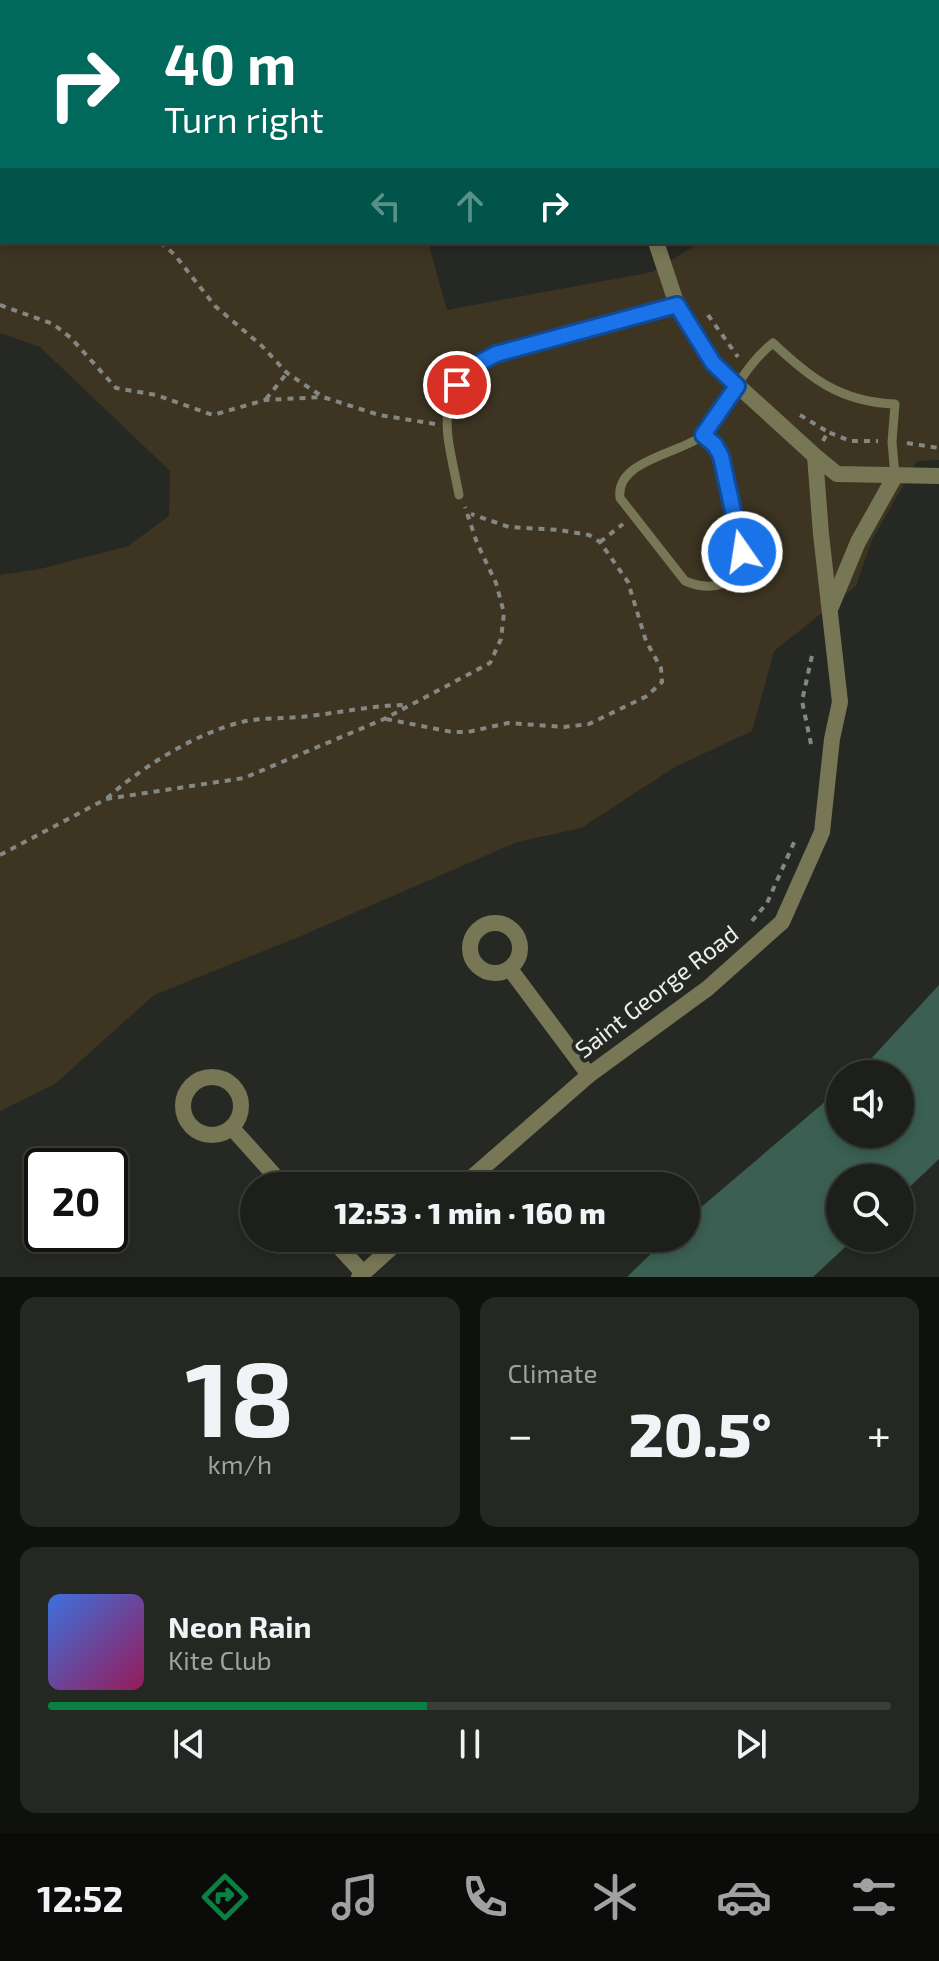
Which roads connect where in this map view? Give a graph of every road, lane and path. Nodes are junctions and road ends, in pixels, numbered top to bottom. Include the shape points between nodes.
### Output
1 (162, 244) edge
2 (657, 244) edge
3 (0, 305) edge
4 (677, 305) junction
5 (708, 314) dead end
6 (748, 367) junction
7 (287, 373) junction
8 (737, 386) junction
9 (323, 397) junction
10 (265, 400) junction
11 (795, 412) dead end
12 (446, 426) junction
13 (828, 432) junction
14 (703, 435) junction
15 (892, 442) junction
16 (939, 448) edge
17 (815, 456) junction
18 (895, 476) junction
19 (939, 476) edge
20 (459, 495) joint
21 (469, 514) junction
22 (633, 516) junction
23 (600, 542) junction
24 (831, 608) junction
25 (813, 643) dead end
26 (411, 705) junction
27 (384, 719) junction
28 (812, 749) dead end
29 (106, 799) junction
30 (796, 837) dead end
31 (0, 855) edge
32 (749, 924) dead end
33 (510, 969) dead end
34 (589, 1075) junction
35 (232, 1128) dead end
36 (271, 1172) edge
37 (478, 1172) edge
38 (342, 1252) edge
39 (386, 1252) edge
40 (361, 1275) edge

1 - 7 path via 215,306
2 - 4 street
3 - 10 path via 53,324 116,388 213,415
4 - 8 street via 713,363
4 - 12 lane via 496,354 472,367 457,385
5 - 6 path
6 - 8 lane
6 - 15 lane via 773,343 830,389 876,404 895,404
7 - 9 path
7 - 10 path
8 - 14 lane
8 - 17 street
9 - 10 path
9 - 12 path via 379,415
11 - 13 path
12 - 20 lane
13 - 15 path via 850,441
13 - 17 path
14 - 22 lane via 621,480 620,498
14 - 22 lane via 721,456 742,552 736,574 716,586 685,581
15 - 16 path
15 - 18 lane
17 - 18 street via 837,474
17 - 24 street, Saint George Road
18 - 19 street
18 - 24 street, Saint George Road via 858,542
20 - 21 path
21 - 23 path via 509,527 589,535
21 - 26 path via 504,613 501,639 490,663
22 - 23 path
23 - 27 path via 628,582 646,641 661,668 662,682 647,696 589,724 564,727 508,723 452,732
24 - 34 street, Saint George Road via 840,702 822,832 782,922 708,988
25 - 28 path via 802,701
26 - 27 path
26 - 29 path via 243,722 158,760
27 - 29 path via 244,778
29 - 31 path
30 - 32 path via 767,903
33 - 34 street
34 - 37 street, Saint George Road
35 - 36 street
38 - 40 street
39 - 40 street

